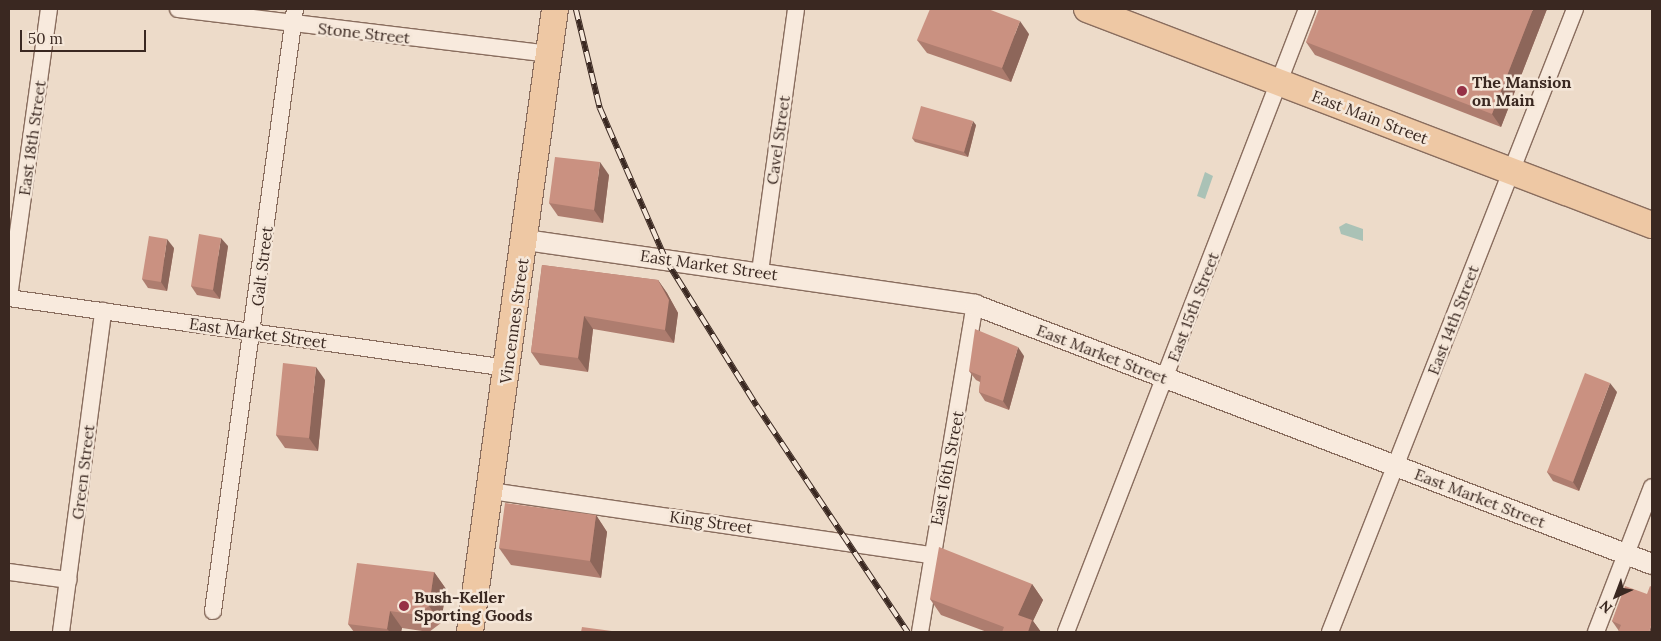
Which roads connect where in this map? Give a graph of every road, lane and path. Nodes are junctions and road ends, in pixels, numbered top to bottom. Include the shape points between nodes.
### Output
1 (49, 9) edge
2 (178, 9) edge
3 (295, 9) edge
4 (555, 9) edge
5 (796, 9) edge
6 (1088, 9) edge
7 (1133, 9) edge
8 (1307, 9) edge
9 (1575, 9) edge
10 (292, 25) junction
11 (550, 54) junction
12 (1281, 74) junction
13 (1514, 163) junction
14 (1652, 208) edge
15 (1652, 225) edge
16 (526, 240) junction
17 (760, 272) junction
18 (9, 298) edge
19 (976, 305) junction
20 (102, 311) junction
21 (253, 332) junction
22 (507, 368) junction
23 (1166, 378) junction
24 (1395, 466) junction
25 (1652, 487) edge
26 (491, 491) junction
27 (1626, 554) junction
28 (930, 555) junction
29 (1652, 564) edge
30 (9, 572) edge
31 (68, 580) junction
32 (213, 611) dead end
33 (61, 632) edge
34 (470, 632) edge
35 (920, 632) edge
36 (1066, 632) edge
37 (1330, 632) edge
38 (1596, 632) edge

1 - 18 street, East 18th Street
2 - 10 street, Stone Street
3 - 10 street, Galt Street
4 - 11 main road, Vincennes Street
5 - 17 street, Cavel Street
6 - 12 main road, East Main Street
7 - 12 main road, East Main Street
8 - 12 street, East 15th Street
9 - 13 street, East 14th Street
10 - 11 street, Stone Street
10 - 21 street, Galt Street
11 - 16 main road, Vincennes Street
12 - 13 main road, East Main Street
12 - 23 street, East 15th Street
13 - 14 main road, East Main Street
13 - 15 main road, East Main Street
13 - 24 street, East 14th Street
16 - 17 street, East Market Street
16 - 22 main road, Vincennes Street
17 - 19 street, East Market Street
18 - 20 street, East Market Street
19 - 23 street, East Market Street
19 - 28 street, East 16th Street
20 - 21 street, East Market Street
20 - 31 street, Green Street
21 - 22 street, East Market Street
21 - 32 street, Galt Street
22 - 26 main road, Vincennes Street
23 - 24 street, East Market Street
23 - 36 street, East 15th Street
24 - 27 street, East Market Street
24 - 37 street, East 14th Street
25 - 27 street
26 - 28 street, King Street
26 - 34 main road, Vincennes Street
27 - 29 street, East Market Street
27 - 38 street
28 - 35 street, East 16th Street
30 - 31 street
31 - 33 street, Green Street

